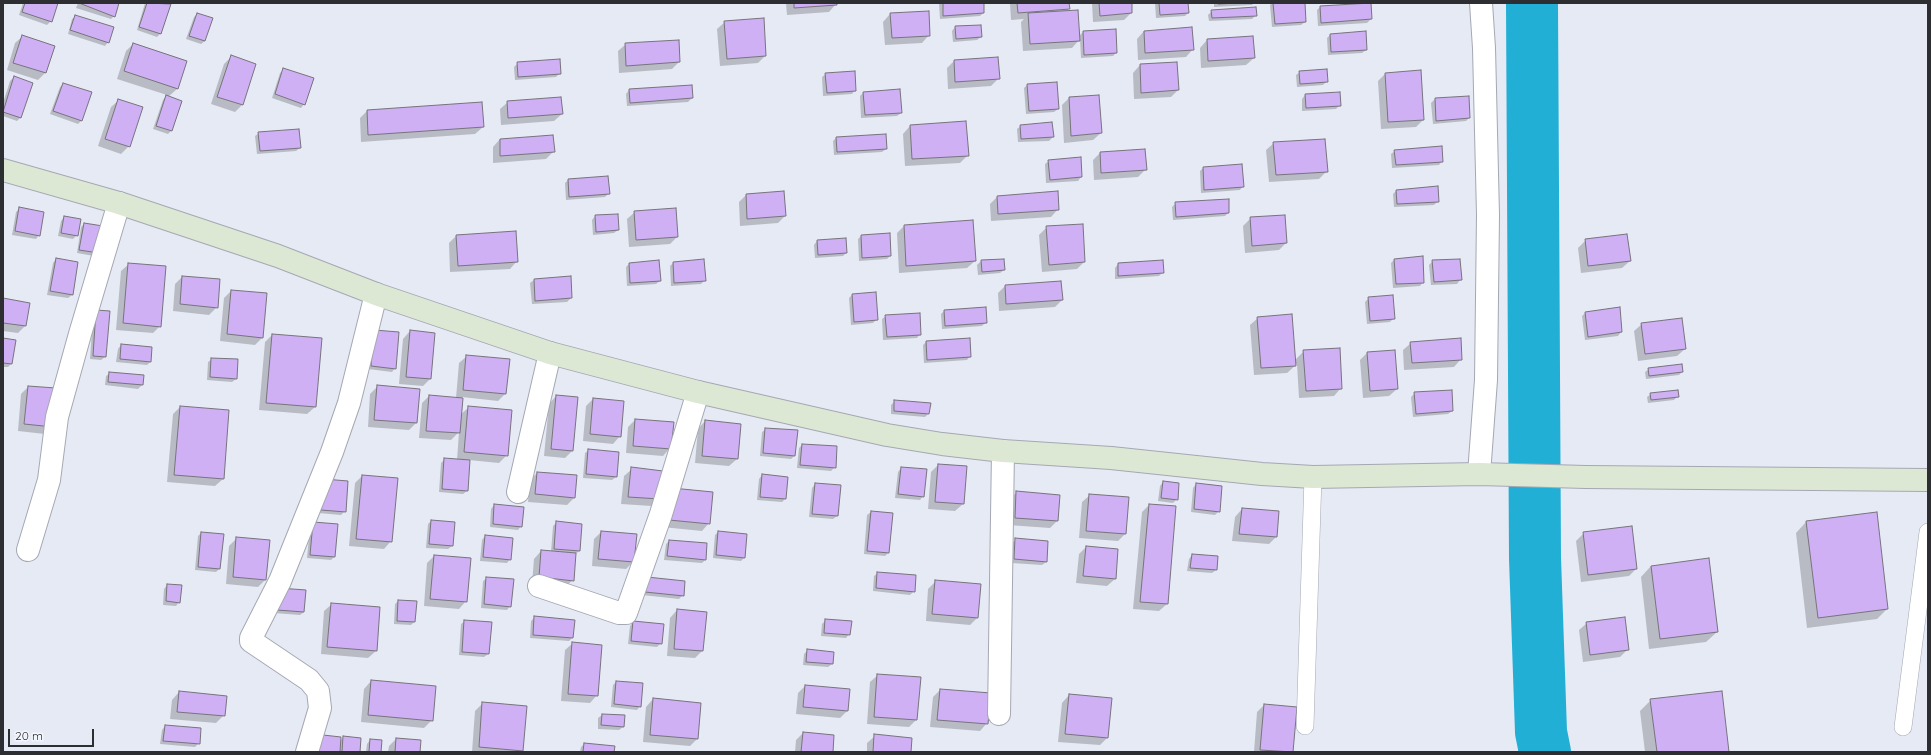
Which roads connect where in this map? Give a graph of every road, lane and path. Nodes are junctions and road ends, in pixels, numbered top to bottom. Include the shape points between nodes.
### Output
1 (1481, 3) edge
2 (3, 170) edge
3 (119, 203) junction
4 (376, 294) junction
5 (550, 353) junction
6 (698, 392) junction
7 (1003, 452) junction
8 (1488, 474) junction
9 (1314, 477) junction
10 (1928, 480) edge
11 (518, 492) dead end
12 (1928, 532) edge
13 (28, 550) dead end
14 (539, 586) dead end
15 (999, 714) dead end
16 (1305, 726) dead end
17 (1903, 726) dead end
18 (307, 752) edge

1 - 8 street via 1487,132
2 - 3 street
3 - 4 street via 278,256
3 - 13 street via 61,402 49,480
4 - 5 street
4 - 18 street via 349,403 332,452 280,581 251,638 251,641 309,680 318,691 320,708
5 - 6 street
5 - 11 street
6 - 7 street via 887,435
6 - 14 street via 661,514 626,613 619,613
7 - 9 street via 1111,458
7 - 15 street
8 - 9 street
8 - 10 street
9 - 16 lane
12 - 17 lane

